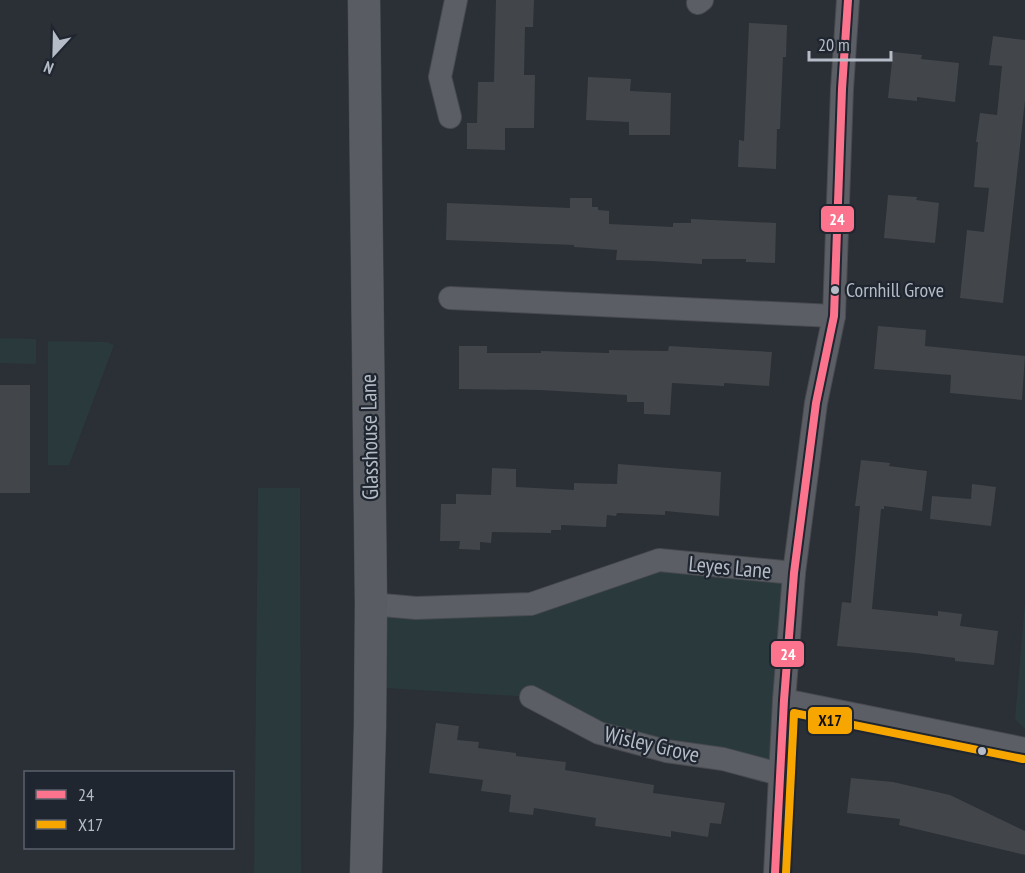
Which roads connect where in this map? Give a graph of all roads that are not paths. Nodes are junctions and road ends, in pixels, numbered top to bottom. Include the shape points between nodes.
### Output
1 (364, 0) edge
2 (456, 0) edge
3 (848, 0) edge
4 (450, 117) dead end
5 (450, 298) dead end
6 (834, 316) junction
7 (794, 573) junction
8 (371, 604) junction
9 (531, 697) dead end
10 (784, 700) junction
11 (1025, 749) edge
12 (779, 774) junction
13 (366, 873) edge
14 (775, 873) edge

1 - 8 street, Glasshouse Lane
2 - 4 street via 440,77
3 - 6 street
5 - 6 street
6 - 7 street via 816,403
7 - 8 street, Leyes Lane via 659,560 531,604 416,608
7 - 10 street, Leyes Lane
8 - 13 street, Glasshouse Lane
9 - 12 street, Wisley Grove via 599,733 666,752 723,759
10 - 11 street
10 - 12 street, Leyes Lane
12 - 14 street, Leyes Lane

